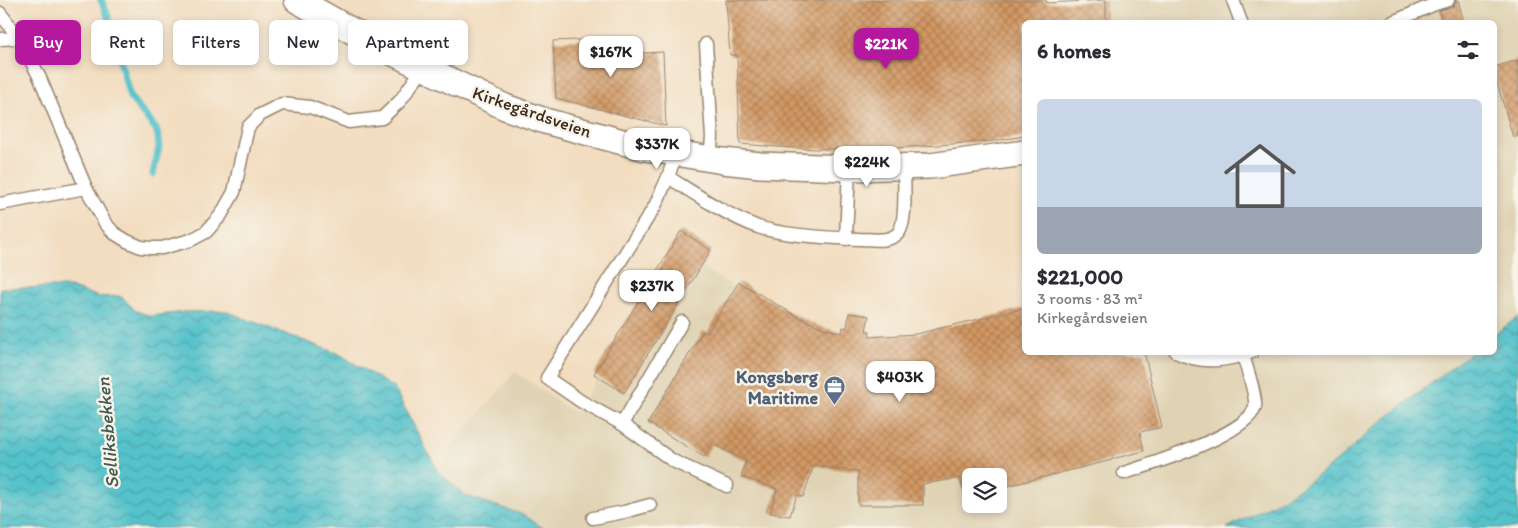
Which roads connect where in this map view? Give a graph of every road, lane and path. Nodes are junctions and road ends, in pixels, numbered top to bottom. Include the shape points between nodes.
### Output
1 (298, 0) edge
2 (1233, 0) edge
3 (1448, 0) edge
4 (0, 13) edge
5 (1240, 20) edge
6 (1398, 20) edge
7 (15, 33) edge
8 (0, 38) edge
9 (15, 38) edge
10 (706, 44) dead end
11 (33, 65) edge
12 (423, 68) junction
13 (676, 153) junction
14 (1022, 153) edge
15 (710, 158) junction
16 (849, 168) junction
17 (904, 168) junction
18 (668, 177) junction
19 (86, 188) junction
20 (0, 204) edge
21 (846, 239) junction
22 (682, 322) dead end
23 (1182, 355) edge
24 (1242, 355) edge
25 (1248, 355) edge
26 (622, 424) junction
27 (1124, 473) dead end
28 (727, 486) dead end
29 (650, 505) dead end
30 (593, 518) dead end

1 - 12 street, Kirkegårdsveien
2 - 5 lane
3 - 6 lane
4 - 7 lane
8 - 9 lane
10 - 15 lane via 712,137
11 - 19 lane
12 - 13 street, Kirkegårdsveien via 505,107 546,121
12 - 19 lane via 400,101 382,118 349,122 310,107 282,104 260,115 248,127 234,192 221,215 206,232 191,240 162,248 141,247 127,241 105,223
13 - 15 street, Kirkegårdsveien
13 - 18 lane
14 - 17 street, Kirkegårdsveien via 957,164
15 - 16 street, Kirkegårdsveien
16 - 17 street, Kirkegårdsveien
16 - 21 lane
17 - 21 lane via 903,221 898,232 888,239
18 - 21 lane via 714,206 759,227 776,232
18 - 26 lane via 655,206 547,378
19 - 20 lane
22 - 26 lane
23 - 24 lane via 1207,361
25 - 27 lane via 1255,407 1247,420 1231,431 1180,454
26 - 28 lane via 673,461
29 - 30 lane

